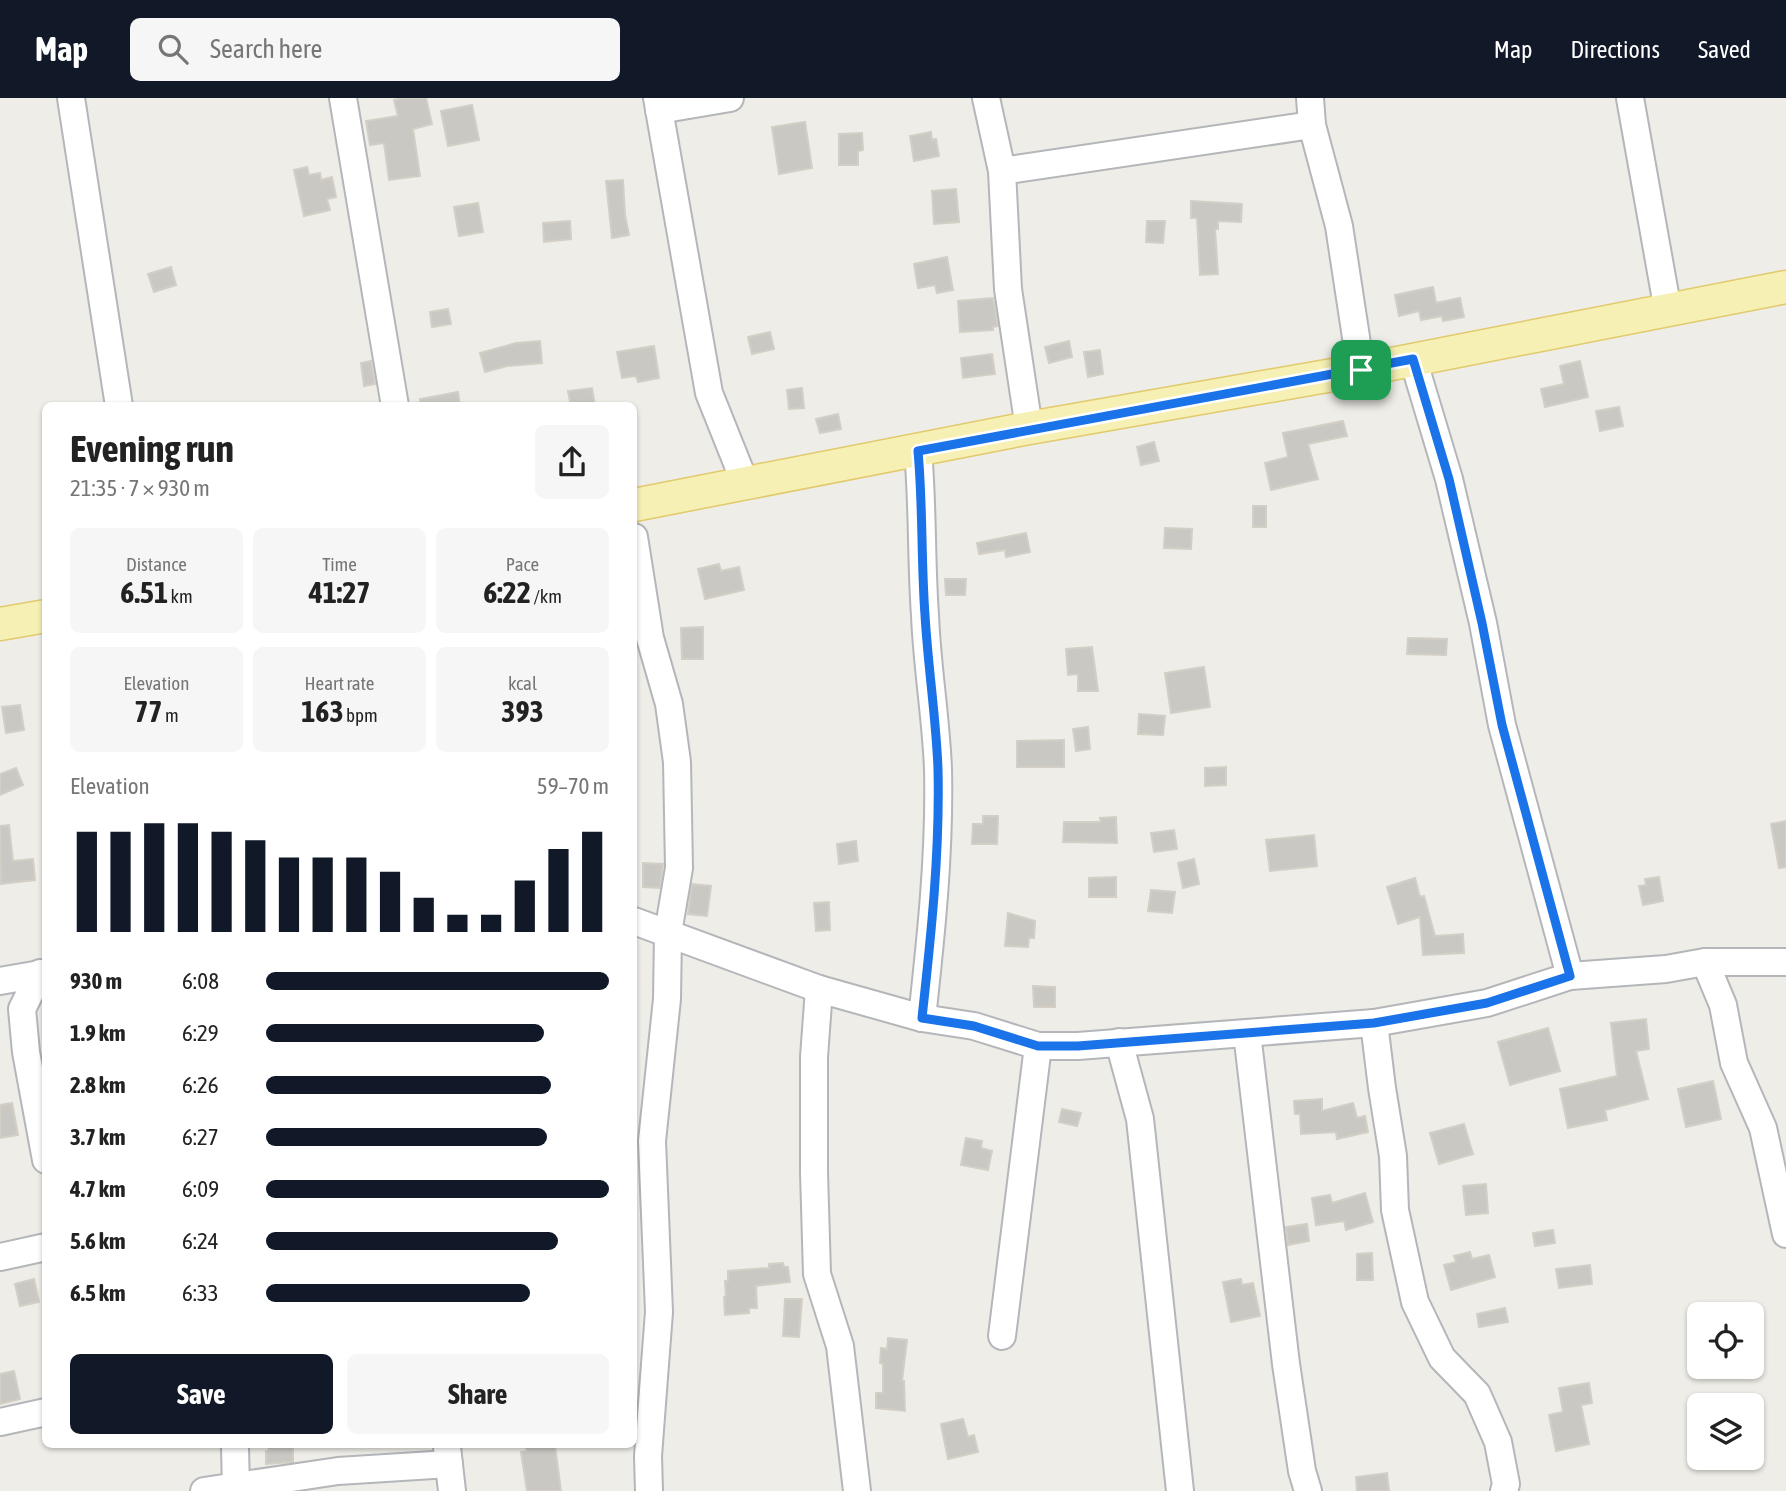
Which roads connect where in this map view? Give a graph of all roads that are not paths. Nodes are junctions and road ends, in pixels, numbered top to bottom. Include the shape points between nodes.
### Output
1 (71, 98) edge
2 (343, 98) edge
3 (730, 98) edge
4 (986, 98) edge
5 (1310, 98) edge
6 (1630, 98) edge
7 (658, 104) edge
8 (1312, 125) junction
9 (1002, 171) junction
10 (1786, 287) edge
11 (1668, 311) junction
12 (1413, 359) junction
13 (1361, 370) junction
14 (118, 402) edge
15 (394, 402) edge
16 (1029, 428) junction
17 (918, 451) junction
18 (745, 484) junction
19 (637, 504) edge
20 (637, 557) edge
21 (42, 617) edge
22 (0, 624) edge
23 (637, 922) edge
24 (668, 933) junction
25 (1705, 962) junction
26 (1786, 962) edge
27 (42, 973) edge
28 (42, 975) edge
29 (1570, 976) junction
30 (0, 981) edge
31 (818, 989) junction
32 (922, 1018) junction
33 (1374, 1023) junction
34 (1247, 1033) junction
35 (1119, 1042) junction
36 (1038, 1046) junction
37 (42, 1138) edge
38 (1786, 1234) edge
39 (42, 1248) edge
40 (0, 1257) edge
41 (1002, 1336) dead end
42 (42, 1413) edge
43 (0, 1422) edge
44 (235, 1448) edge
45 (448, 1455) edge
46 (236, 1488) edge
47 (204, 1491) edge
48 (452, 1491) edge
49 (649, 1491) edge
50 (858, 1491) edge
51 (1180, 1491) edge
52 (1308, 1491) edge
53 (1504, 1491) edge

1 - 14 street
2 - 15 street
3 - 7 street
4 - 9 street
5 - 8 street
6 - 11 street
7 - 18 street via 709,393
8 - 9 street
8 - 13 street via 1339,226
9 - 16 street via 1008,289
10 - 11 main road
11 - 12 main road
12 - 13 main road
12 - 29 street via 1449,479 1502,725
13 - 16 main road
16 - 17 main road
17 - 18 main road
17 - 32 street via 924,613 938,771 931,939
18 - 19 main road
20 - 24 street via 649,638 669,704 677,762 679,868
21 - 22 main road
23 - 24 street
24 - 31 street
24 - 49 street via 667,999 652,1141 659,1312
25 - 26 street
25 - 29 street
25 - 38 street via 1723,1005 1734,1063 1763,1128
27 - 30 street
28 - 37 street via 22,1009
29 - 33 street via 1487,1003
31 - 32 street
31 - 50 street via 814,1057 817,1274 840,1346
32 - 36 street via 974,1026
33 - 34 street
33 - 53 street via 1393,1156 1395,1210 1415,1302 1442,1358 1478,1394 1499,1442
34 - 35 street
34 - 52 street via 1286,1364
35 - 36 street
35 - 51 street via 1140,1119
36 - 41 street
39 - 40 street
42 - 43 street
44 - 46 street
45 - 46 street
45 - 48 street
46 - 47 street

